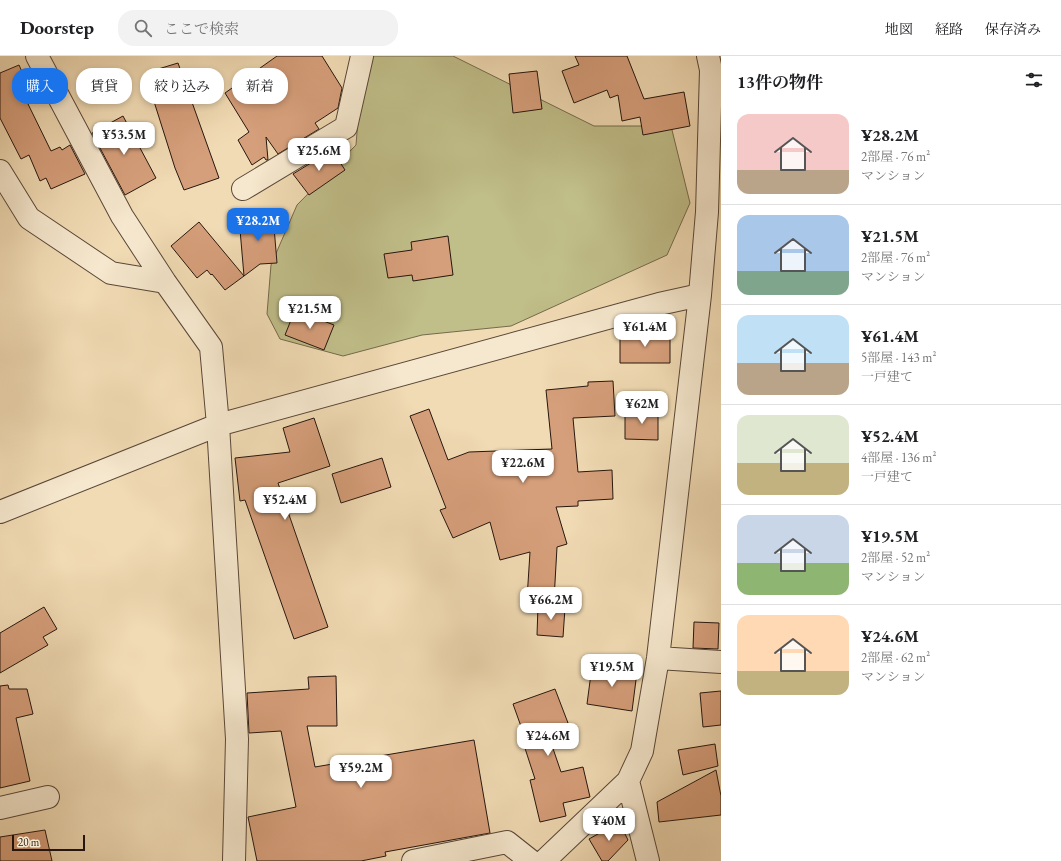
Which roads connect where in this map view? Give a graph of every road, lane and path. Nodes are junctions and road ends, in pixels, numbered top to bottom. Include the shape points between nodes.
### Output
1 (362, 56) edge
2 (44, 59) edge
3 (713, 65) edge
4 (0, 171) edge
5 (243, 189) dead end
6 (164, 282) junction
7 (700, 295) junction
8 (218, 425) junction
9 (0, 512) edge
10 (658, 658) junction
11 (721, 662) edge
12 (628, 781) junction
13 (48, 797) dead end
14 (0, 808) edge
15 (234, 861) edge
16 (413, 861) edge
17 (532, 861) edge
18 (544, 861) edge
19 (648, 861) edge

1 - 5 street via 346,127
2 - 6 street via 122,216
3 - 7 street via 707,212
4 - 6 street via 29,218 111,273
6 - 8 street via 211,347
7 - 8 street
7 - 10 street
8 - 9 street
8 - 15 street via 237,739
10 - 11 street
10 - 12 street via 642,751
12 - 18 street
12 - 19 street
13 - 14 street
16 - 17 street via 507,842

